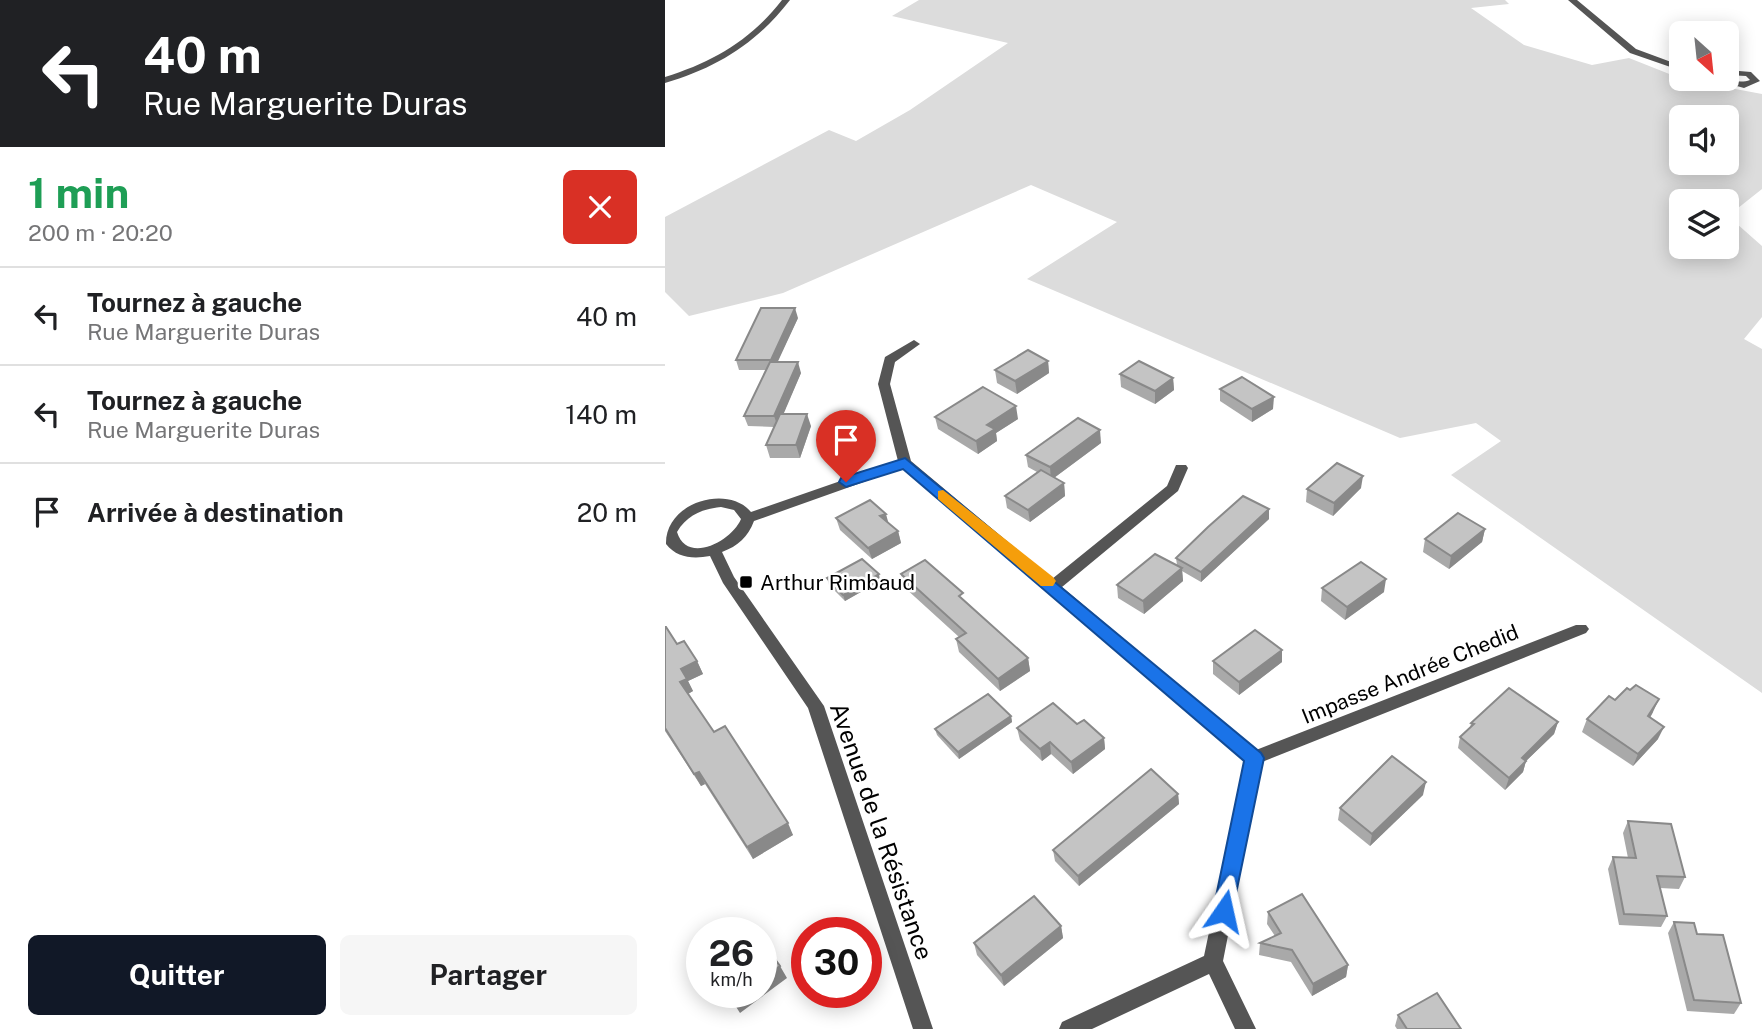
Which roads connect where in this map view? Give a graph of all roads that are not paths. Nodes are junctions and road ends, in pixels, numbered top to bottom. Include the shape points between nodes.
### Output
1 (786, 0) edge
2 (1572, 0) edge
3 (1669, 64) edge
4 (1739, 73) edge
5 (665, 80) edge
6 (1739, 84) edge
7 (914, 344) dead end
8 (905, 463) junction
9 (1181, 468) dead end
10 (665, 512) edge
11 (680, 517) junction
12 (747, 518) junction
13 (714, 550) junction
14 (1053, 586) junction
15 (1581, 629) dead end
16 (1254, 758) junction
17 (1213, 962) junction
18 (923, 1029) edge
19 (1069, 1029) edge
20 (1246, 1029) edge

1 - 5 street via 746,44 704,68
2 - 3 street via 1633,51
4 - 6 street via 1756,80
7 - 8 street via 889,360 884,384
8 - 12 street
8 - 14 street
9 - 14 street via 1173,488
10 - 11 street
11 - 12 street via 699,506 721,502 739,506
11 - 13 street via 670,532 674,545 691,552
12 - 13 street via 747,526 735,540
13 - 18 street, Avenue de la Résistance via 728,579 816,706
14 - 16 street
15 - 16 street, Impasse Andrée Chedid
16 - 17 street
17 - 19 street
17 - 20 street

